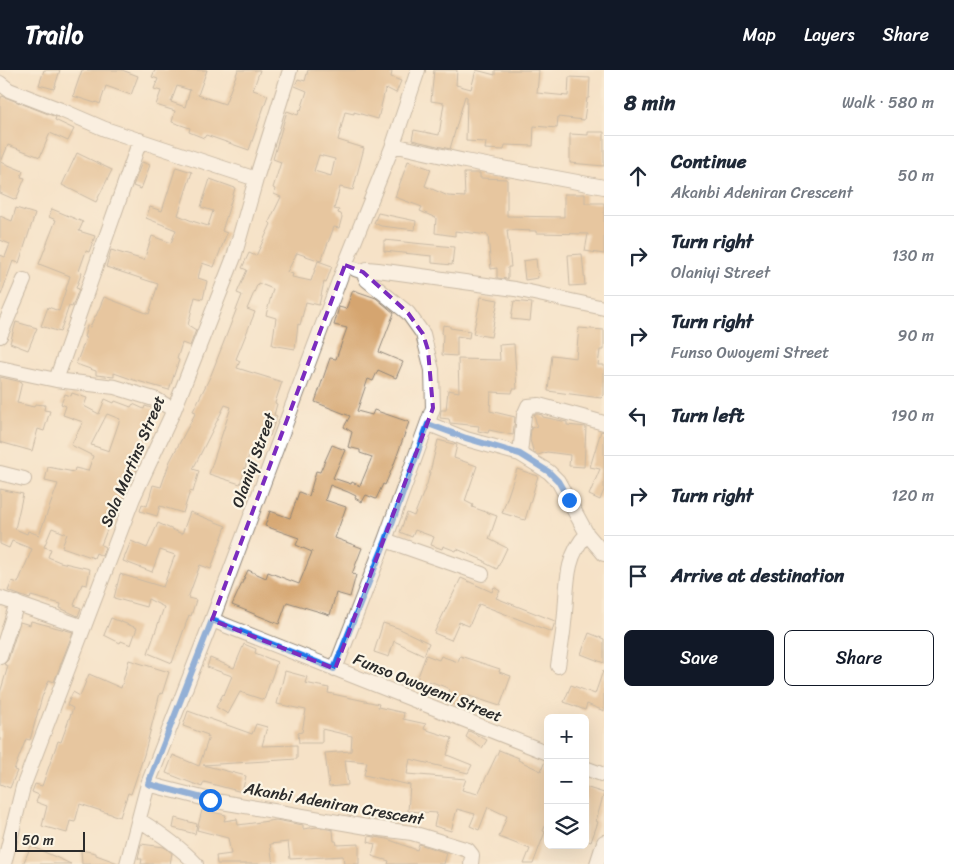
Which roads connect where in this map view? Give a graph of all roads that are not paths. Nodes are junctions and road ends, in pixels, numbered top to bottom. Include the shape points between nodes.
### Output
1 (2, 70) edge
2 (290, 70) edge
3 (418, 70) edge
4 (0, 74) edge
5 (0, 84) edge
6 (140, 140) junction
7 (393, 145) junction
8 (256, 179) junction
9 (604, 187) edge
10 (345, 265) junction
11 (363, 272) junction
12 (24, 280) dead end
13 (604, 308) edge
14 (0, 336) edge
15 (0, 368) edge
16 (56, 380) junction
17 (174, 410) junction
18 (604, 423) edge
19 (428, 424) junction
20 (520, 454) junction
21 (0, 472) edge
22 (24, 479) dead end
23 (587, 534) junction
24 (386, 540) junction
25 (604, 554) edge
26 (482, 574) dead end
27 (0, 598) edge
28 (17, 603) junction
29 (212, 620) junction
30 (84, 627) junction
31 (0, 657) edge
32 (558, 666) dead end
33 (334, 669) junction
34 (544, 751) edge
35 (589, 769) edge
36 (604, 775) edge
37 (148, 784) junction
38 (139, 820) junction
39 (604, 842) edge
40 (4, 864) edge
41 (127, 864) edge
42 (196, 864) edge
43 (471, 864) edge
44 (597, 864) edge

1 - 4 street
2 - 8 street, Sola Martins Street
3 - 7 street, Olaniyi Street
5 - 6 street via 105,129
6 - 8 street
6 - 16 street
7 - 9 street
7 - 10 street, Olaniyi Street
8 - 17 street, Sola Martins Street via 234,258
10 - 11 street
10 - 29 street, Olaniyi Street
11 - 13 street via 378,270 515,289
11 - 19 street via 367,280 408,313 423,334 432,370 433,408
12 - 14 street
15 - 16 street
16 - 17 street via 115,387 157,400
17 - 30 street, Sola Martins Street via 133,498
18 - 20 street via 539,405 528,406 524,414
19 - 20 street
19 - 24 street
20 - 23 street via 558,481
21 - 22 street
23 - 25 street
23 - 32 street via 572,555 566,582
24 - 26 street
24 - 33 street
27 - 28 street
28 - 30 street
28 - 31 street
29 - 33 street, Funso Owoyemi Street
29 - 37 street, Olaniyi Street
30 - 40 street, Sola Martins Street via 23,787
33 - 34 street, Funso Owoyemi Street
35 - 36 street
37 - 38 street, Olaniyi Street
37 - 43 street, Akanbi Adeniran Crescent via 210,800 412,832 468,850 472,854
38 - 41 street, Olaniyi Street
38 - 42 street via 176,845
39 - 44 street

